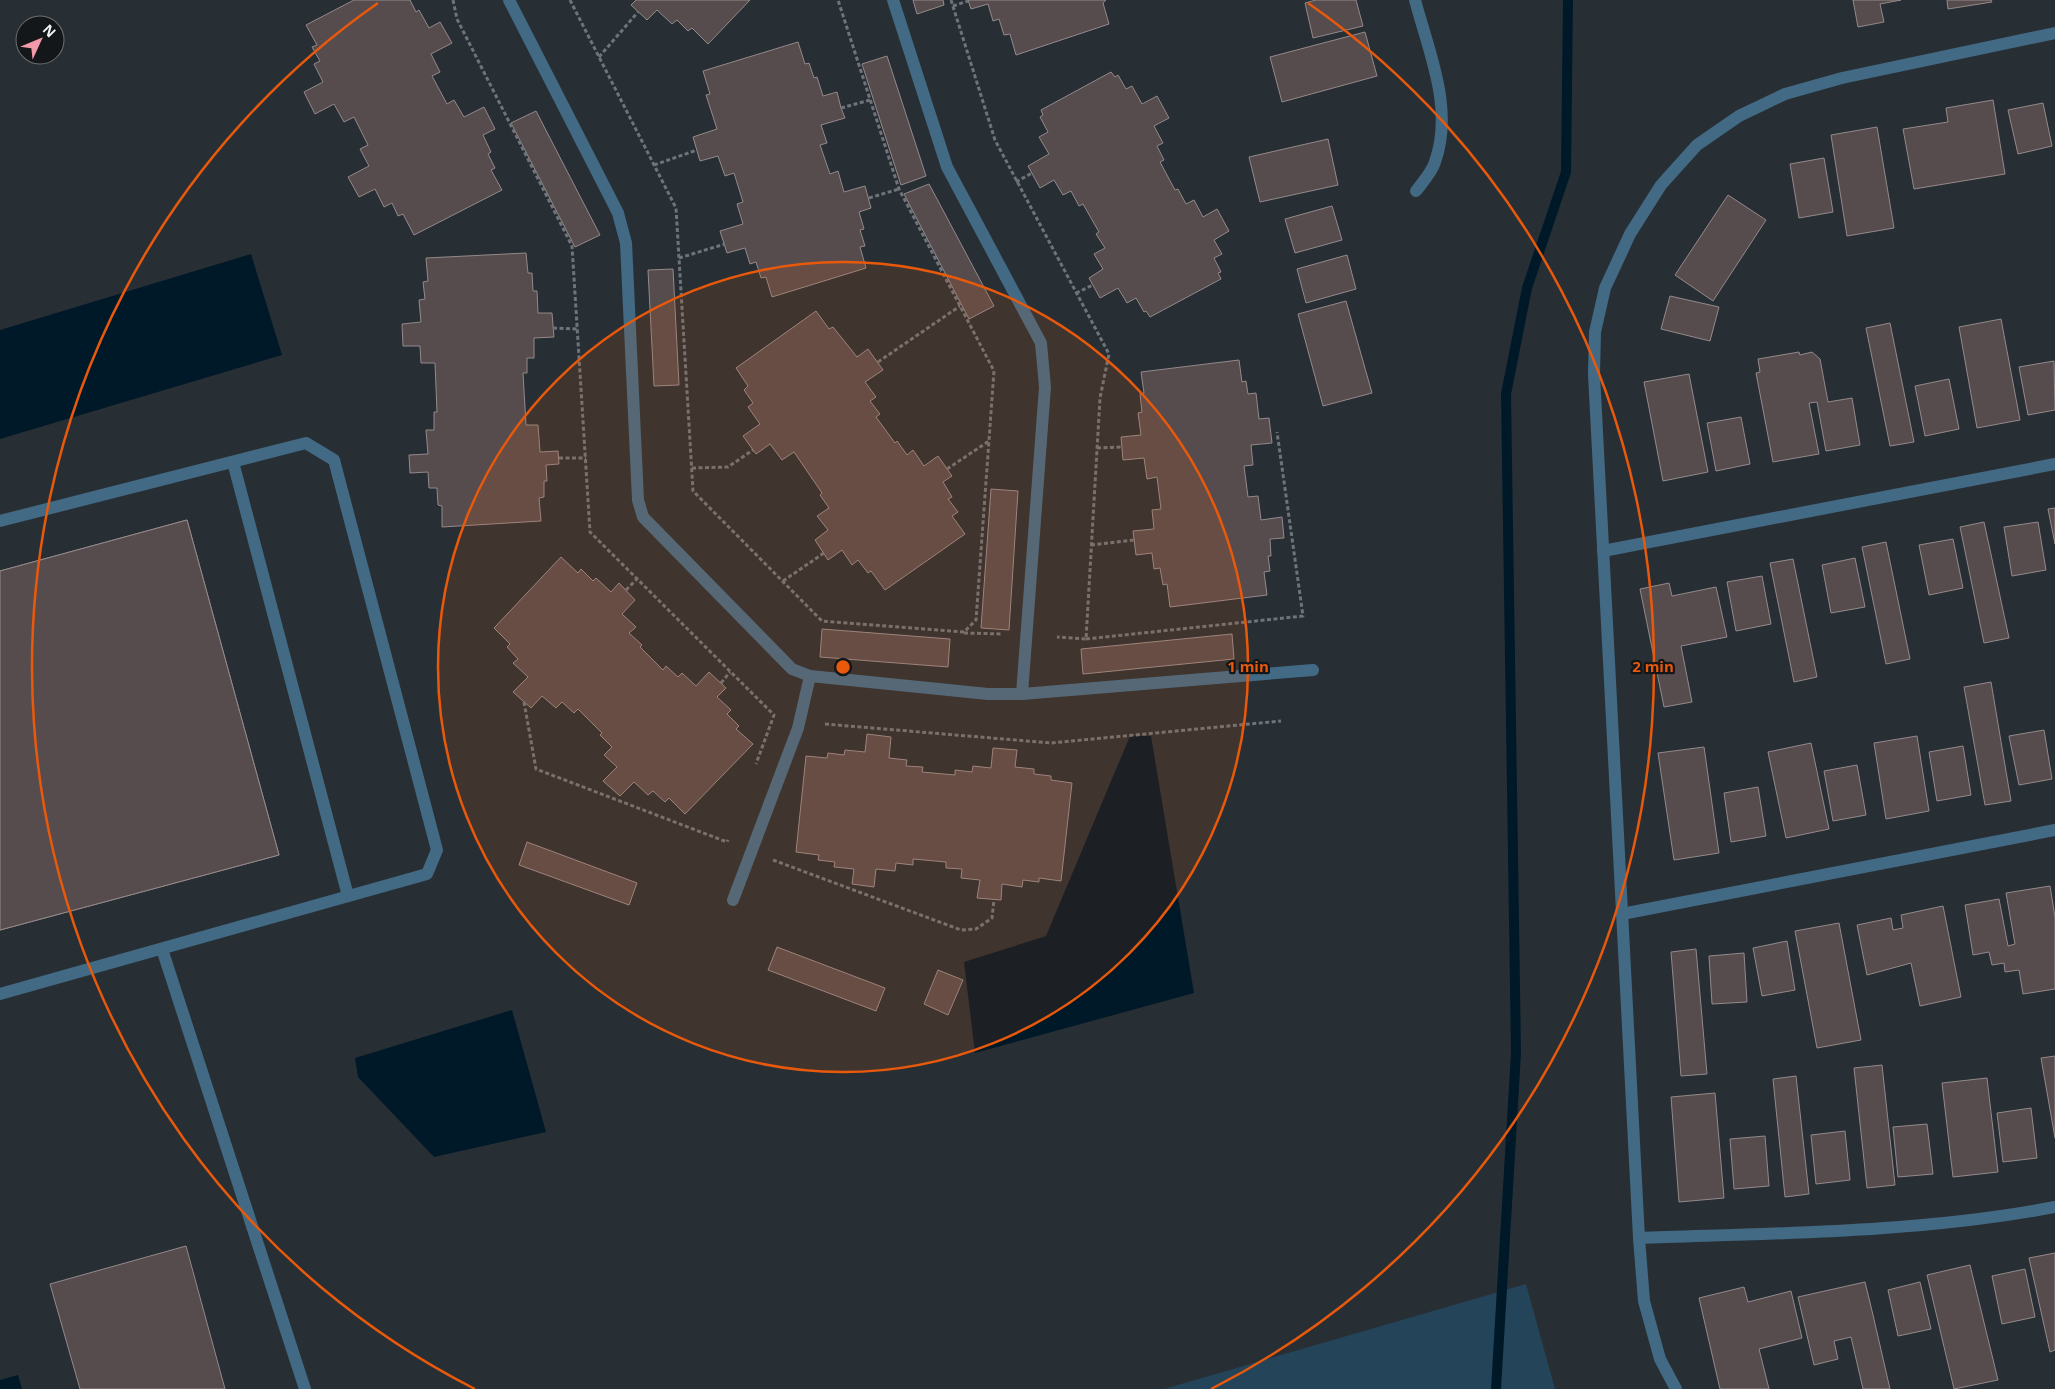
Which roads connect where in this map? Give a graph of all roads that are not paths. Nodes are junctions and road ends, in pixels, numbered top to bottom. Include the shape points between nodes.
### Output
1 (509, 0) edge
2 (893, 0) edge
3 (1415, 0) edge
4 (2055, 33) edge
5 (1416, 192) dead end
6 (233, 462) junction
7 (2055, 464) edge
8 (0, 521) edge
9 (1603, 551) junction
10 (1313, 670) dead end
11 (810, 676) junction
12 (1022, 694) junction
13 (2055, 830) edge
14 (348, 896) junction
15 (733, 900) dead end
16 (1622, 914) junction
17 (162, 949) junction
18 (0, 994) edge
19 (2055, 1207) edge
20 (1639, 1238) junction
21 (305, 1389) edge
22 (1676, 1389) edge

1 - 11 street via 618,213 626,243 638,500 643,517 792,669
2 - 12 street via 946,167 1041,343 1045,387
3 - 5 street via 1442,96 1443,129 1435,164
4 - 9 street via 1842,78 1785,94 1739,116 1697,145 1661,185 1630,234 1609,279 1595,332 1594,374
6 - 8 street
6 - 14 street
6 - 14 street via 306,443 334,460 438,850 427,874
7 - 9 street
9 - 16 street
10 - 12 street
11 - 12 street via 988,694
11 - 15 street via 798,728
13 - 16 street
14 - 17 street
16 - 20 street
17 - 18 street
17 - 21 street
19 - 20 street via 1922,1226
20 - 22 street via 1644,1301 1660,1359

